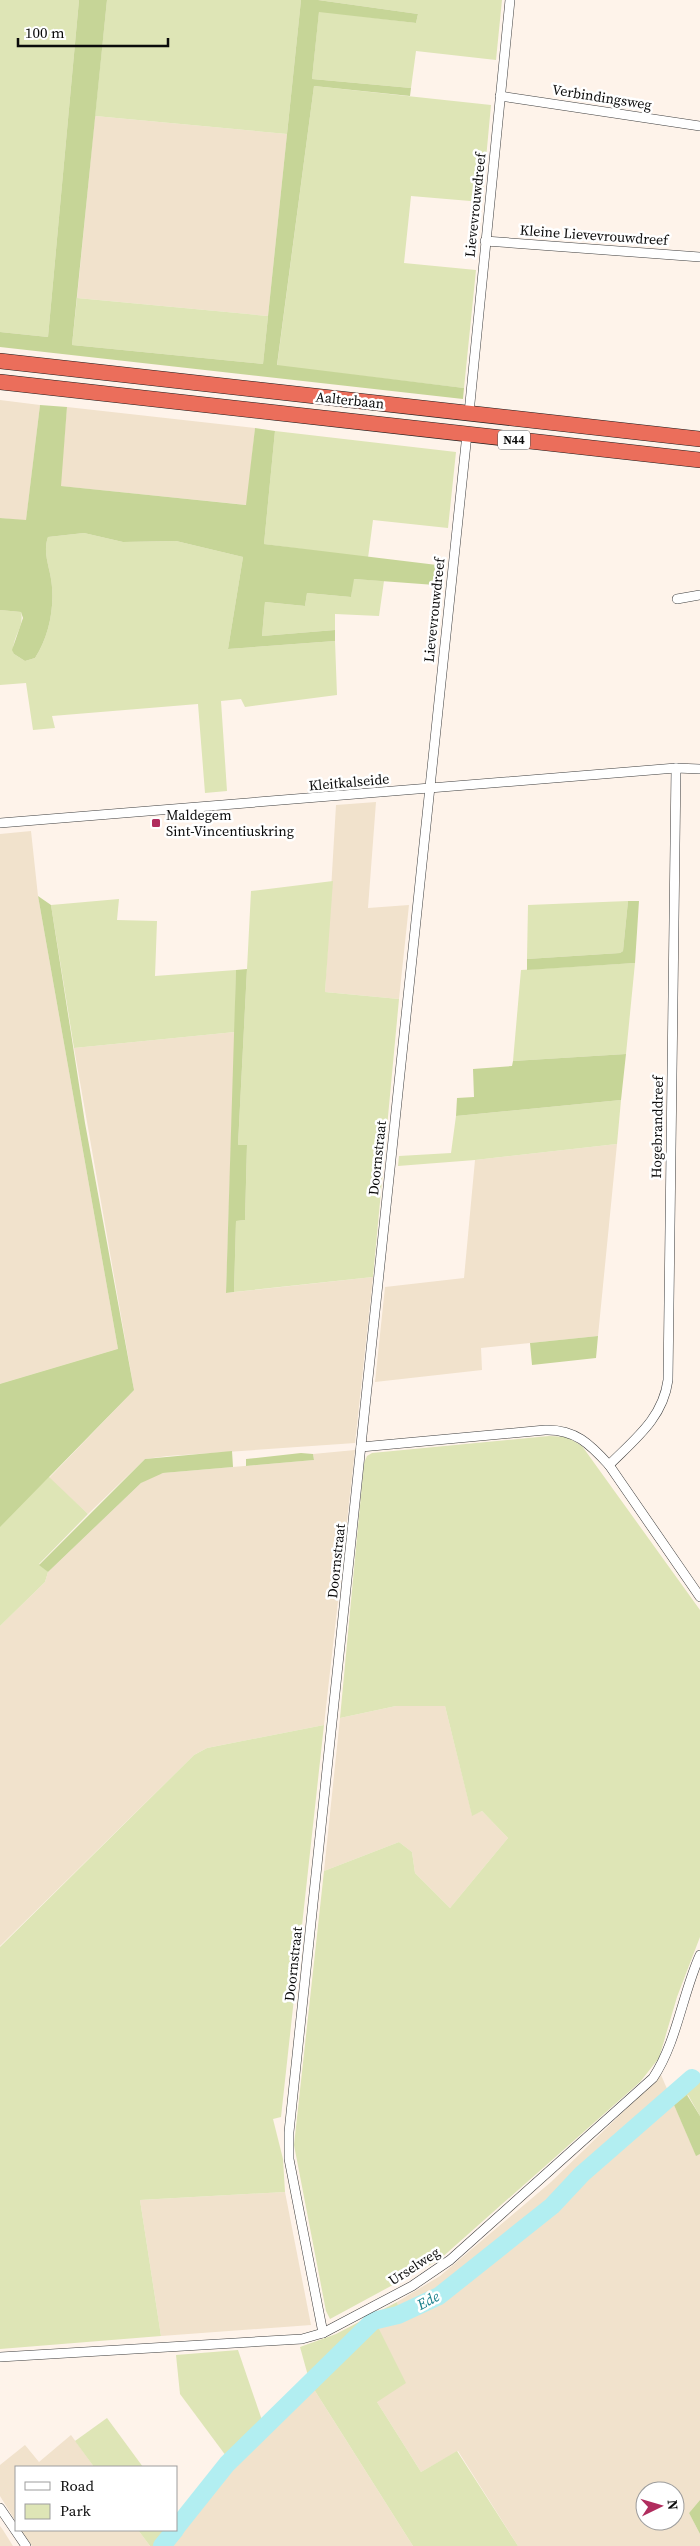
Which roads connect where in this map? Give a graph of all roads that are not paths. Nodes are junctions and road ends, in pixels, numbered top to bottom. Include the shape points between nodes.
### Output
1 (510, 0) edge
2 (500, 96) junction
3 (700, 126) edge
4 (485, 241) junction
5 (700, 257) edge
6 (0, 361) edge
7 (0, 382) edge
8 (469, 413) junction
9 (467, 434) junction
10 (700, 439) edge
11 (700, 460) edge
12 (700, 595) edge
13 (677, 599) dead end
14 (676, 768) junction
15 (700, 769) edge
16 (430, 789) junction
17 (0, 823) edge
18 (361, 1447) junction
19 (609, 1465) junction
20 (700, 1596) edge
21 (700, 1955) edge
22 (323, 2333) junction
23 (0, 2357) edge
24 (0, 2508) edge
25 (15, 2530) edge
26 (16, 2531) edge
27 (26, 2546) edge

1 - 2 street, Lievevrouwdreef
2 - 3 street, Verbindingsweg
2 - 4 street, Lievevrouwdreef
4 - 5 street, Kleine Lievevrouwdreef
4 - 8 street, Lievevrouwdreef
6 - 8 highway, Aalterbaan / N44
7 - 9 highway, Aalterbaan / N44
8 - 10 highway, Aalterbaan / N44
9 - 11 highway, Aalterbaan / N44
9 - 16 street, Lievevrouwdreef
12 - 13 street
14 - 15 street, Kleitkalseide
14 - 16 street, Kleitkalseide
14 - 19 street, Hogebranddreef via 668,1380 656,1416
16 - 17 street, Kleitkalseide
16 - 18 street, Doornstraat
18 - 19 street via 555,1430 583,1439
18 - 22 street, Doornstraat via 288,2146
19 - 20 street
21 - 22 street, Urselweg via 664,2062 653,2078 450,2260 412,2286
22 - 23 street, Urselweg via 302,2339
24 - 25 street
26 - 27 street

